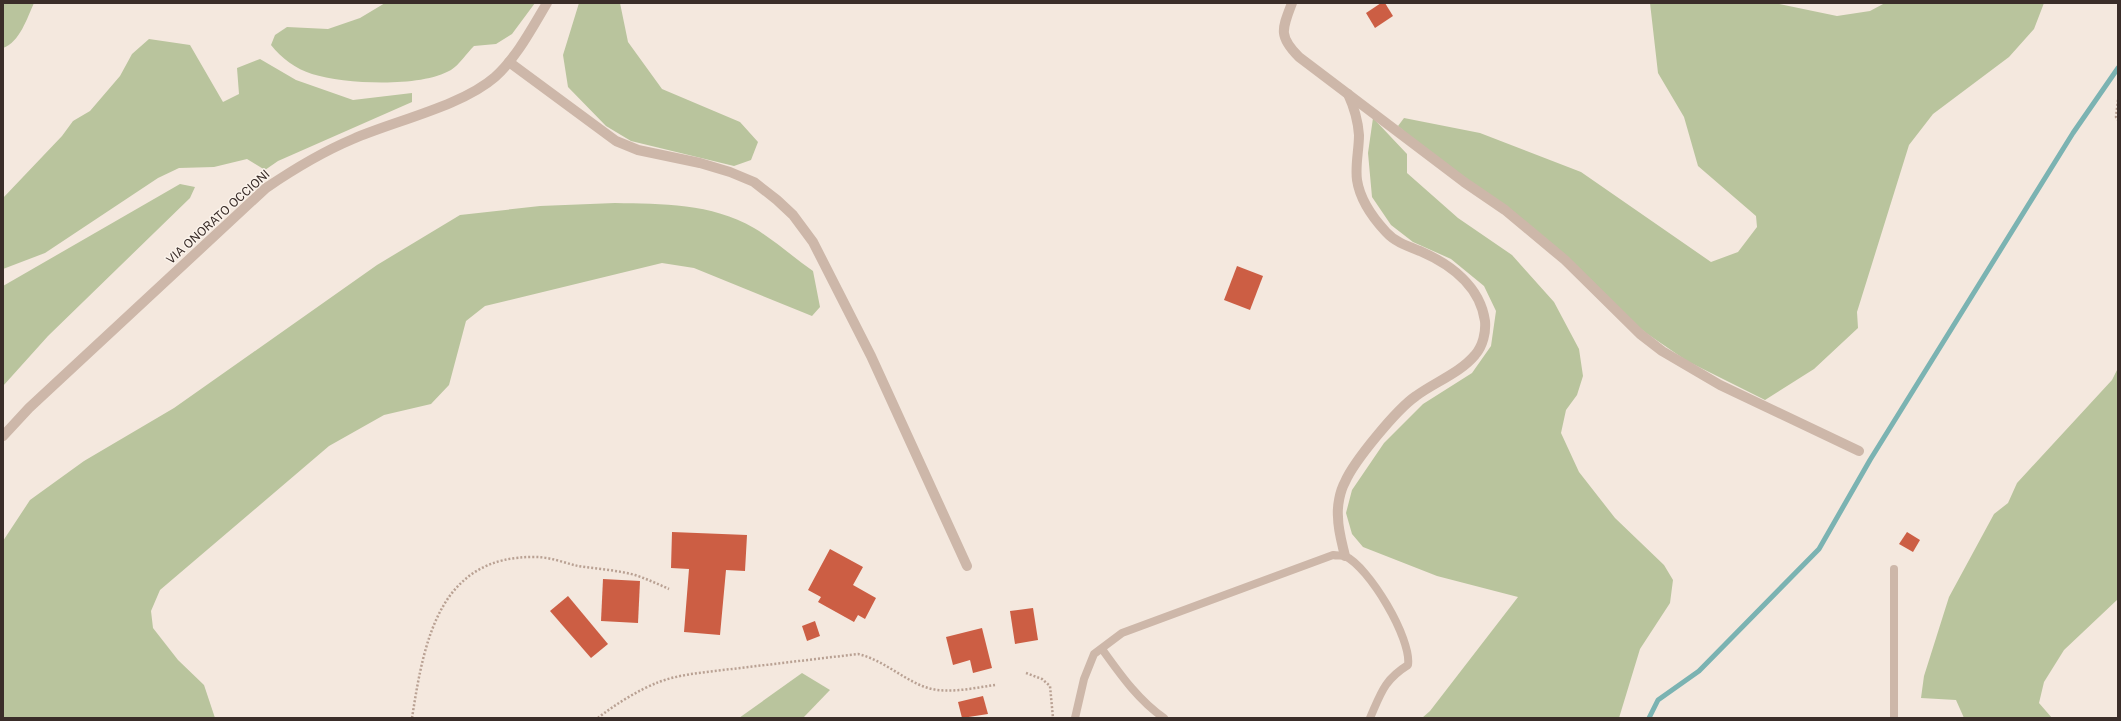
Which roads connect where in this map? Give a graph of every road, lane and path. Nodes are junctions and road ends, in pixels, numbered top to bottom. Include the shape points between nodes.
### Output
1 (547, 3) edge
2 (1292, 3) edge
3 (509, 62) junction
4 (1347, 92) junction
5 (2118, 100) edge
6 (2118, 120) edge
7 (3, 436) edge
8 (1859, 451) dead end
9 (1345, 556) junction
10 (967, 566) dead end
11 (1894, 569) dead end
12 (669, 589) dead end
13 (1102, 649) junction
14 (1026, 673) dead end
15 (995, 685) dead end
16 (412, 718) edge
17 (598, 718) edge
18 (1053, 718) edge
19 (1075, 718) edge
20 (1164, 718) edge
21 (1370, 718) edge
22 (1894, 718) edge

1 - 3 street, VIA ONORATO OCCIONI
2 - 4 street via 1283,28 1288,46
3 - 7 street, VIA ONORATO OCCIONI via 494,78 457,99 346,142 292,170 266,188 29,408
3 - 10 street via 616,141 638,150 722,170 754,182 793,215 813,242 867,350
4 - 8 street via 1464,182 1505,210 1565,260 1640,334 1662,351 1720,385
4 - 9 street via 1353,105 1359,135 1357,180 1367,208 1386,233 1399,243 1458,273 1478,299 1485,322 1485,334 1476,355 1461,368 1415,396 1393,418 1351,470 1344,482 1338,517
5 - 6 path
9 - 13 lane via 1333,556 1122,633
9 - 21 lane via 1376,586 1396,622 1409,658 1408,665 1394,673 1384,686
11 - 22 lane
12 - 16 path via 635,575 538,557 510,559 485,565 470,574 455,590 435,620 425,648
13 - 19 lane via 1094,654 1084,679
13 - 20 lane via 1125,681
14 - 18 path via 1042,679 1050,686
15 - 17 path via 952,691 928,688 872,657 858,654 698,673 658,682 609,709

